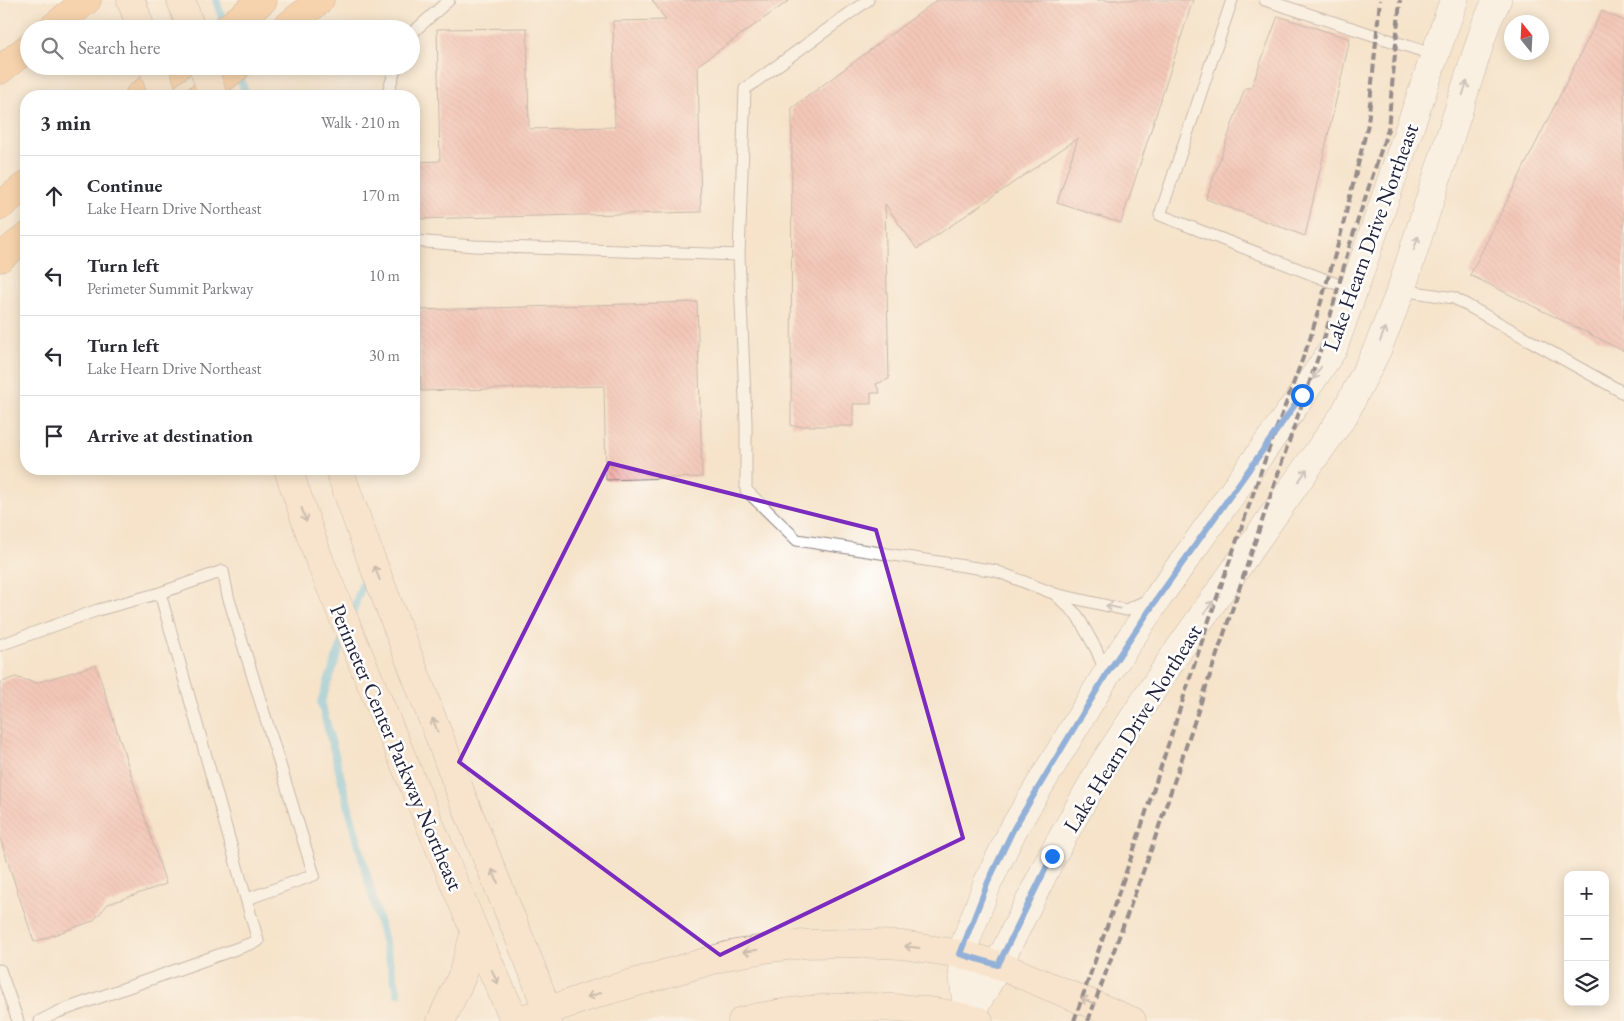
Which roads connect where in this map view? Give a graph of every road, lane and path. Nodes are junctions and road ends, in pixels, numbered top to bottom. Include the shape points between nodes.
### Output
1 (87, 0) edge
2 (131, 0) edge
3 (181, 0) edge
4 (263, 0) edge
5 (320, 0) edge
6 (449, 0) edge
7 (868, 0) edge
8 (1232, 0) edge
9 (1265, 0) edge
10 (1454, 0) edge
11 (1497, 0) edge
12 (62, 20) edge
13 (138, 20) edge
14 (188, 20) edge
15 (237, 20) edge
16 (295, 20) edge
17 (420, 26) edge
18 (20, 54) edge
19 (1435, 55) junction
20 (0, 70) edge
21 (156, 75) edge
22 (166, 75) edge
23 (206, 75) edge
24 (227, 75) edge
25 (393, 75) edge
26 (147, 90) edge
27 (161, 90) edge
28 (208, 90) edge
29 (211, 90) edge
30 (389, 90) edge
31 (20, 190) edge
32 (0, 206) edge
33 (420, 242) edge
34 (738, 255) junction
35 (1352, 290) junction
36 (1401, 290) junction
37 (1624, 393) edge
38 (290, 475) edge
39 (341, 475) edge
40 (160, 592) junction
41 (1055, 594) junction
42 (1159, 596) junction
43 (0, 645) edge
44 (1106, 675) junction
45 (247, 899) junction
46 (475, 932) junction
47 (960, 954) junction
48 (998, 965) junction
49 (0, 970) edge
50 (548, 1016) edge
51 (973, 1020) edge
52 (18, 1021) edge
53 (40, 1021) edge
54 (441, 1021) edge
55 (516, 1021) edge
56 (742, 1021) edge
57 (1132, 1021) edge

1 - 12 highway
2 - 13 main road
3 - 14 main road
4 - 15 highway
5 - 16 highway
6 - 17 lane
7 - 34 lane via 745,89
8 - 35 lane via 1160,214
9 - 19 lane
10 - 19 street, Lake Hearn Drive Northeast
36 -> 11 street, Lake Hearn Drive Northeast via 1486,24
18 - 20 highway
19 - 35 street, Lake Hearn Drive Northeast
21 - 27 main road, bridge
22 - 26 highway
23 - 29 main road, bridge
24 - 28 highway
25 - 30 lane
31 - 32 highway
33 - 34 lane
34 - 41 lane via 746,490 797,540 996,570
35 -> 42 street, Lake Hearn Drive Northeast via 1333,349
36 - 37 lane via 1454,298
48 -> 36 street, Lake Hearn Drive Northeast via 1052,856 1103,765 1173,658 1344,415 1377,350
38 -> 46 main road, Perimeter Center Parkway Northeast via 320,562
50 -> 39 main road, Perimeter Center Parkway Northeast
40 - 43 lane
40 - 45 lane
40 - 45 lane via 223,571 314,875
42 -> 41 lane via 1126,610
41 - 44 lane via 1077,615
42 - 44 street, Lake Hearn Drive Northeast
44 - 47 street, Lake Hearn Drive Northeast via 1014,828 988,882
45 - 53 lane via 258,941
46 - 54 main road via 462,976
46 -> 55 main road, Perimeter Center Parkway Northeast
47 - 48 main road
47 -> 50 main road via 902,945 854,943 770,948 684,967
47 - 51 street, Lake Hearn Drive Northeast
48 - 51 street, Lake Hearn Drive Northeast
57 -> 48 main road
49 - 52 lane
50 - 55 main road
51 - 56 main road via 921,1011 862,1008 772,1014

